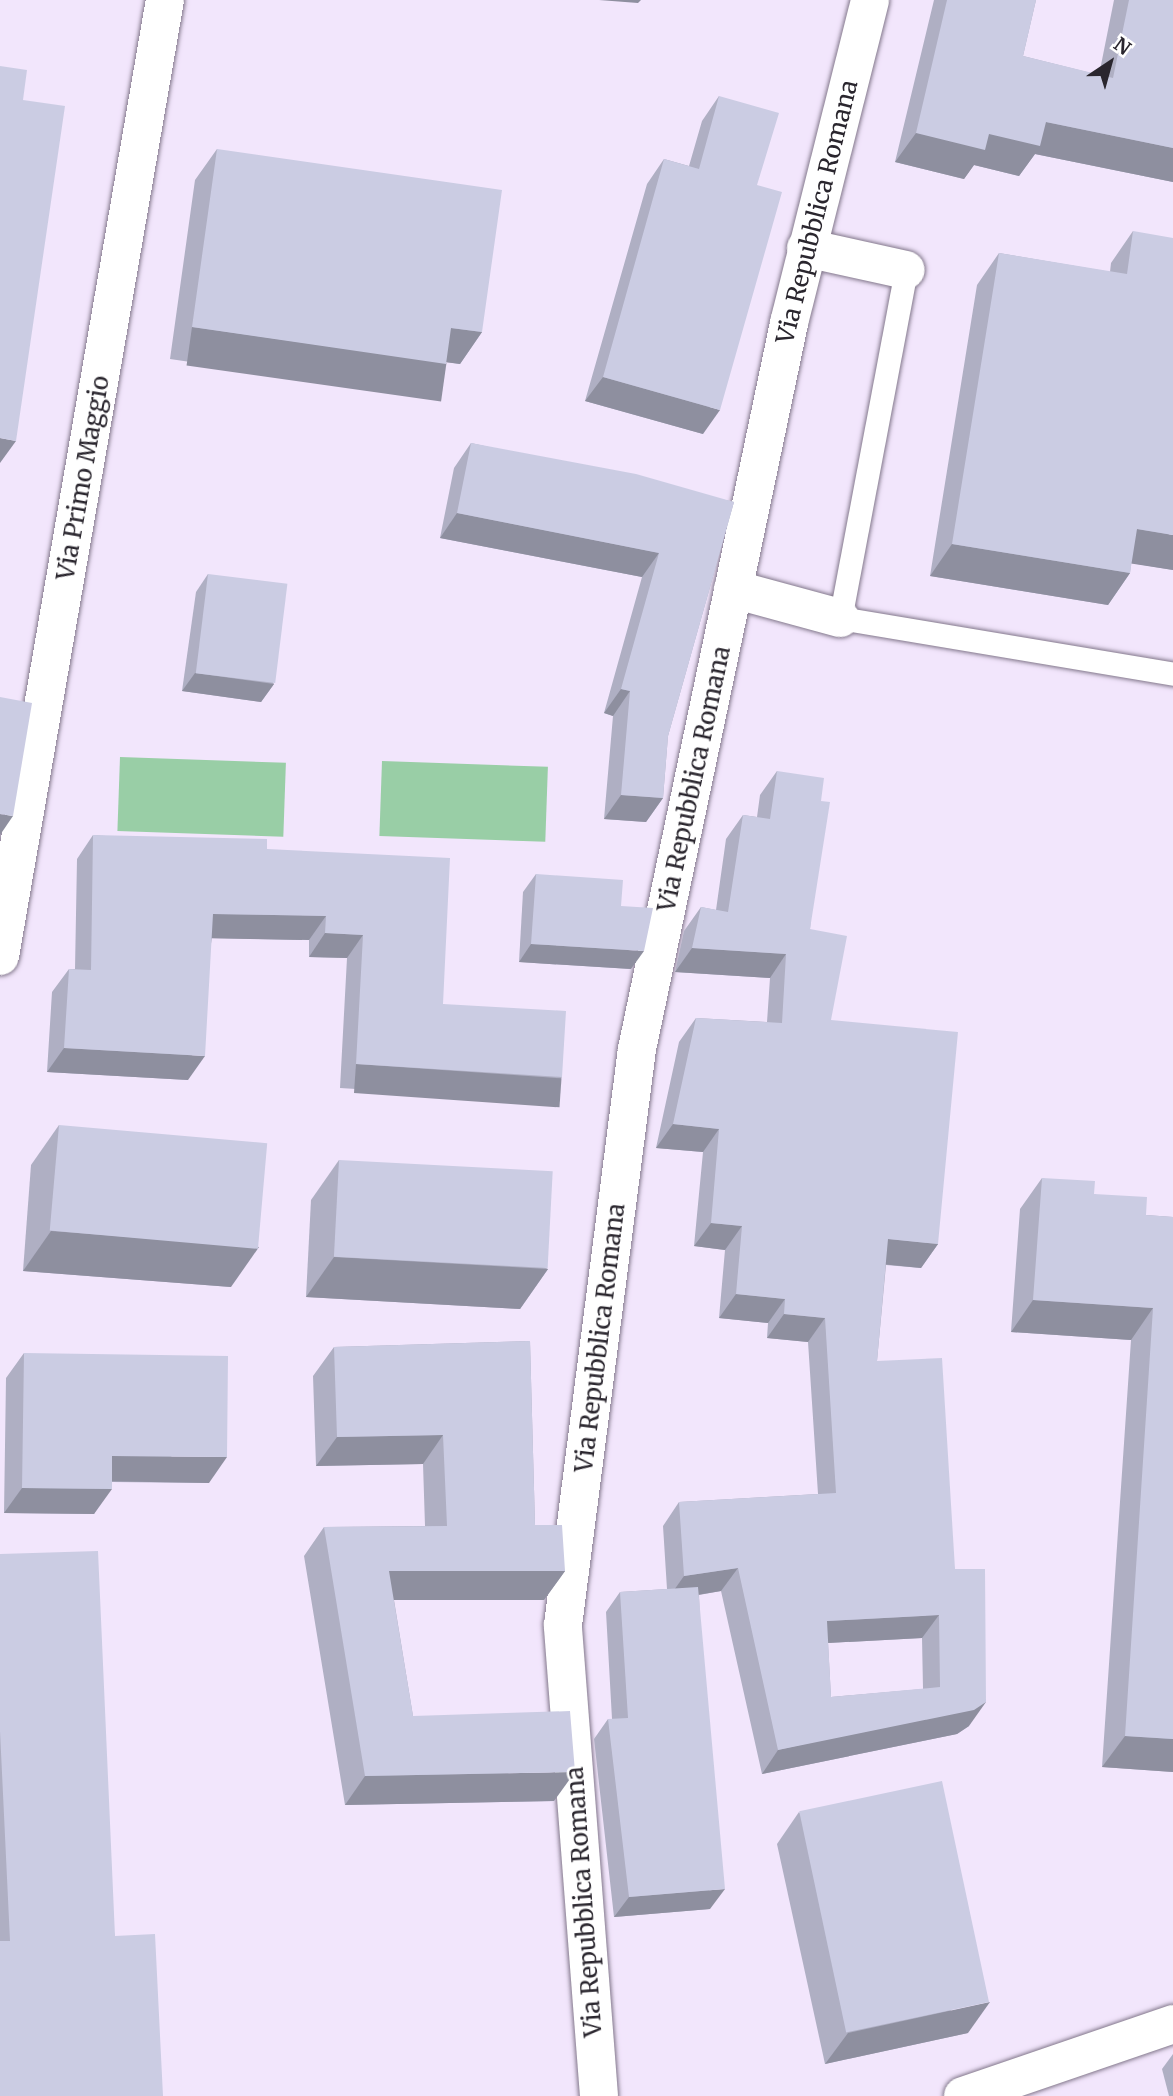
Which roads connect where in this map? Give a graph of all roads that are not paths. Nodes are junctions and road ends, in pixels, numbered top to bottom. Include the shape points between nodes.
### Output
1 (164, 0) edge
2 (870, 0) edge
3 (806, 248) junction
4 (906, 270) joint
5 (733, 589) junction
6 (840, 618) junction
7 (1173, 674) edge
8 (0, 956) edge
9 (1173, 2024) edge
10 (599, 2096) edge
11 (963, 2096) edge

1 - 8 street, Via Primo Maggio
2 - 3 street, Via Repubblica Romana
3 - 4 street
3 - 5 street, Via Repubblica Romana
4 - 6 lane
5 - 6 street
5 - 10 street, Via Repubblica Romana via 637,1049 563,1625
6 - 7 lane
9 - 11 street

